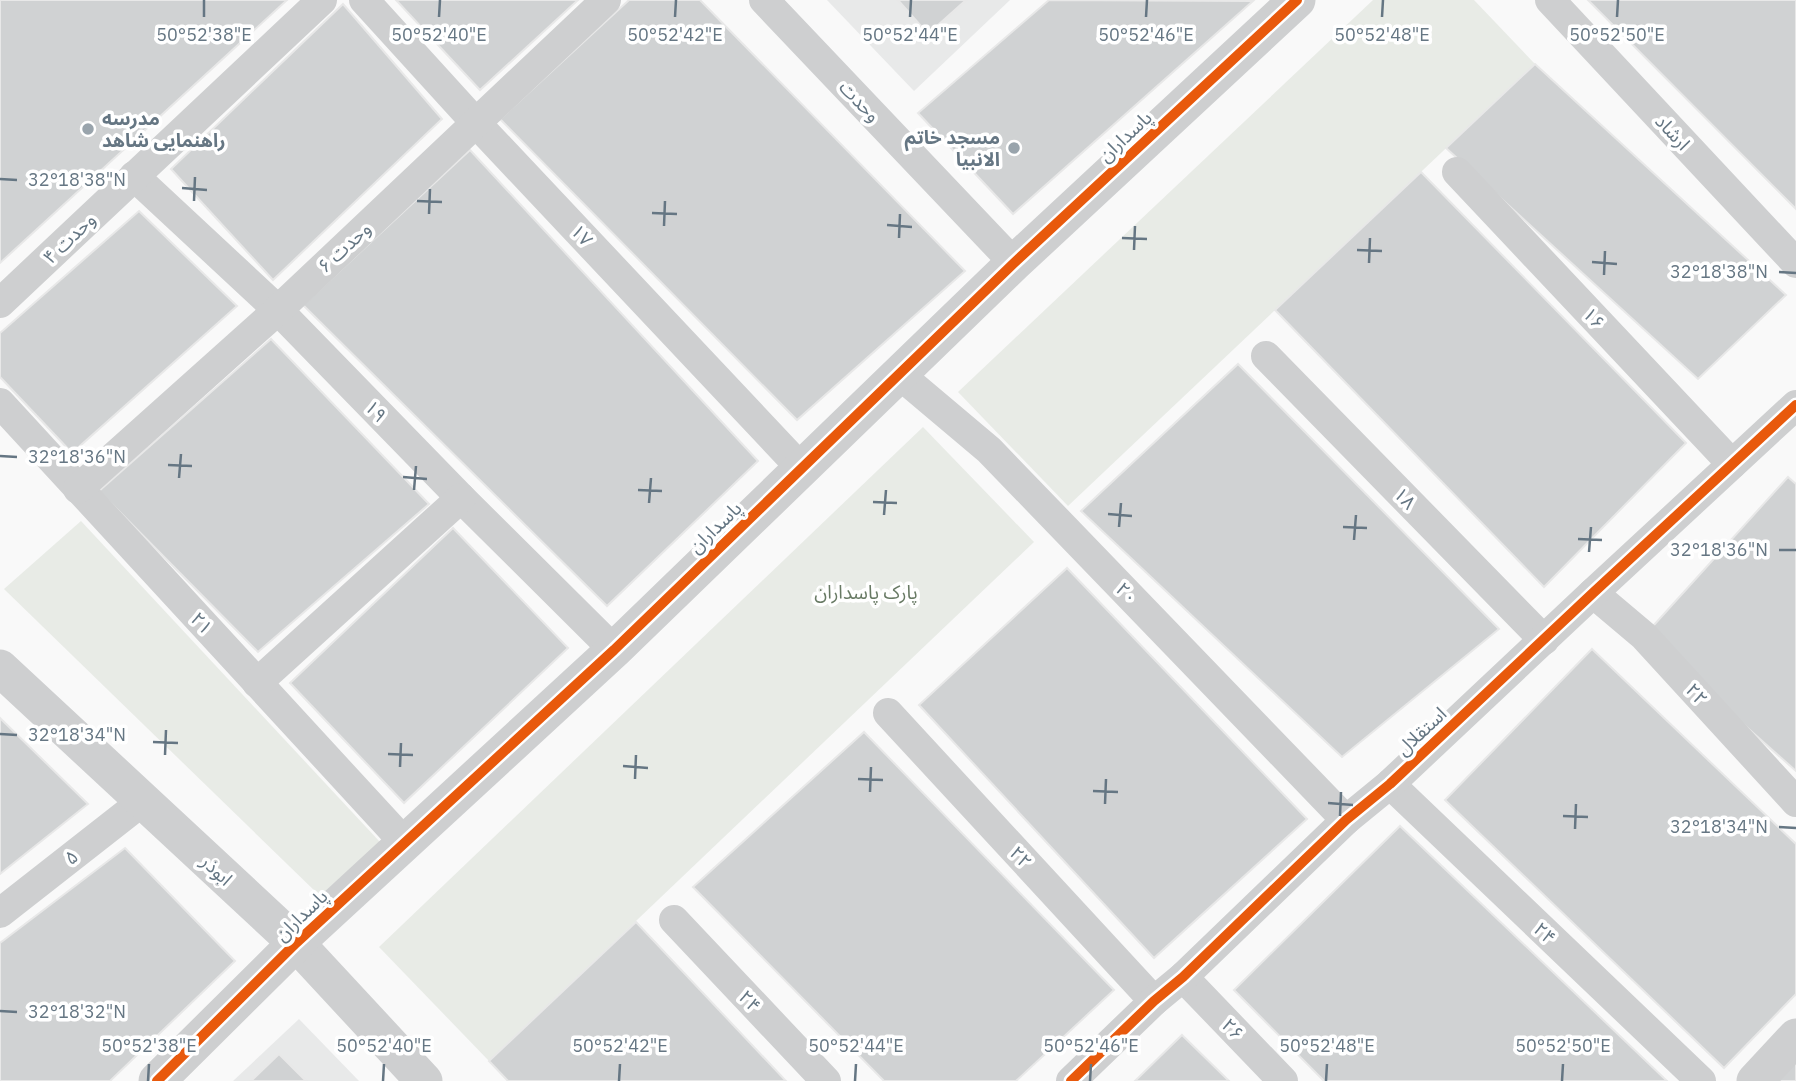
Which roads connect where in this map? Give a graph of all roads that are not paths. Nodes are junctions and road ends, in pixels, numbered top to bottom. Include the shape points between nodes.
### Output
1 (322, 0) edge
2 (364, 0) edge
3 (606, 0) edge
4 (764, 0) edge
5 (1297, 0) edge
6 (1550, 0) edge
7 (476, 123) junction
8 (1457, 172) dead end
9 (134, 176) junction
10 (1014, 263) junction
11 (1796, 263) edge
12 (0, 303) edge
13 (278, 310) junction
14 (1266, 356) dead end
15 (900, 375) junction
16 (0, 403) edge
17 (1791, 419) edge
18 (1732, 464) junction
19 (801, 468) junction
20 (78, 489) junction
21 (461, 498) junction
22 (1592, 593) junction
23 (1544, 640) junction
24 (614, 650) junction
25 (0, 668) edge
26 (257, 682) junction
27 (888, 713) dead end
28 (1390, 784) junction
29 (143, 801) junction
30 (1796, 802) edge
31 (1346, 820) junction
32 (404, 842) junction
33 (0, 913) edge
34 (674, 920) dead end
35 (296, 943) junction
36 (1183, 977) junction
37 (1154, 1001) junction
38 (1796, 1037) edge
39 (157, 1081) edge
40 (424, 1081) edge
41 (826, 1081) edge
42 (1070, 1081) edge
43 (1283, 1081) edge
44 (1701, 1081) edge
45 (1755, 1081) edge

1 - 9 street, وحدت ۴
2 - 7 street, ۱۷
3 - 7 street, وحدت ۶
4 - 10 street, وحدت
5 - 10 street, پاسداران
6 - 11 street, ارشاد
7 - 13 street, وحدت ۶
7 - 19 street, ۱۷
8 - 18 street, ۱۶
9 - 12 street, وحدت ۴
9 - 13 street, ۱۹
10 - 15 street, پاسداران
13 - 20 street, وحدت ۶
13 - 21 street, ۱۹
14 - 23 street, ۱۸
15 - 19 street, پاسداران
15 - 31 street, ۲۰ via 989,450
16 - 20 street, ۲۱
17 - 18 street, استقلال
18 - 22 street, استقلال
19 - 24 street, پاسداران
20 - 26 street, ۲۱
21 - 24 street, ۱۹
21 - 26 street
22 - 23 street, استقلال
22 - 30 street, ۲۲ via 1644,636
23 - 28 street, استقلال
24 - 32 street, پاسداران
25 - 29 street, ابوذر
26 - 32 street, ۲۱
27 - 37 street, ۲۲
28 - 31 street, استقلال
28 - 44 street, ۲۴
29 - 33 street, ۵
29 - 35 street, ابوذر
31 - 36 street, استقلال
32 - 35 street, پاسداران
34 - 41 street, ۲۴
35 - 39 street, پاسداران
35 - 40 street, ابوذر
36 - 37 street, استقلال
36 - 43 street, ۲۶
37 - 42 street, استقلال
38 - 45 street

